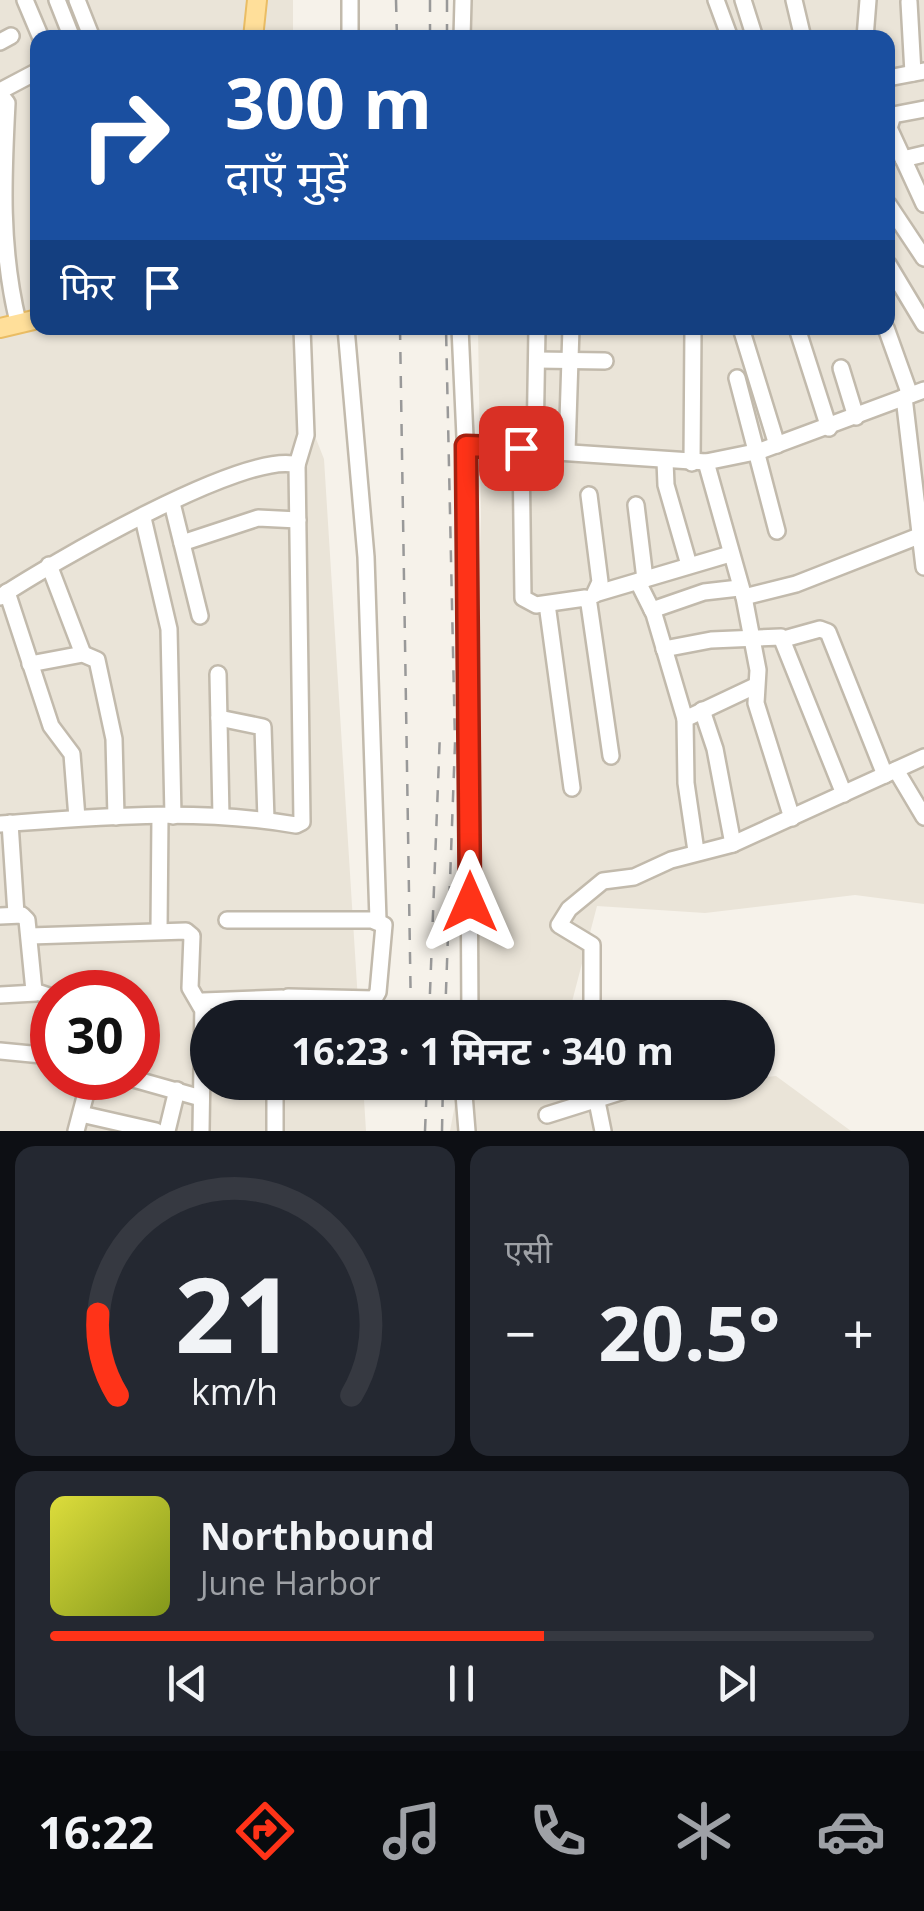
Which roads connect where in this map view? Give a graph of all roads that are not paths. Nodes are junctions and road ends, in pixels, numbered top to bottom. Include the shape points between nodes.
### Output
1 (25, 0) edge
2 (57, 0) edge
3 (77, 0) edge
4 (257, 0) edge
5 (350, 0) edge
6 (464, 0) edge
7 (716, 0) edge
8 (743, 0) edge
9 (794, 0) edge
10 (868, 0) edge
11 (912, 3) edge
12 (38, 30) edge
13 (69, 30) edge
14 (89, 30) edge
15 (254, 30) edge
16 (350, 30) edge
17 (462, 30) edge
18 (727, 30) edge
19 (752, 30) edge
20 (800, 30) edge
21 (866, 30) edge
22 (918, 72) edge
23 (30, 75) edge
24 (0, 93) edge
25 (924, 109) edge
26 (895, 115) edge
27 (895, 144) edge
28 (924, 154) edge
29 (903, 159) junction
30 (924, 204) edge
31 (895, 214) edge
32 (924, 258) edge
33 (895, 274) edge
34 (924, 324) edge
35 (9, 325) edge
36 (302, 335) edge
37 (347, 335) edge
38 (460, 335) edge
39 (537, 335) edge
40 (571, 335) edge
41 (693, 335) edge
42 (742, 335) edge
43 (799, 335) edge
44 (889, 335) edge
45 (538, 360) junction
46 (571, 360) junction
47 (605, 361) dead end
48 (841, 368) dead end
49 (737, 378) dead end
50 (913, 394) edge
51 (856, 416) junction
52 (829, 428) junction
53 (777, 445) junction
54 (466, 446) junction
55 (528, 448) junction
56 (567, 451) junction
57 (760, 452) junction
58 (665, 461) junction
59 (699, 462) junction
60 (297, 464) junction
61 (589, 495) dead end
62 (172, 503) junction
63 (636, 505) dead end
64 (142, 518) junction
65 (298, 520) junction
66 (777, 531) dead end
67 (922, 534) edge
68 (182, 543) junction
69 (730, 554) junction
70 (689, 565) junction
71 (49, 566) junction
72 (924, 566) edge
73 (642, 581) junction
74 (742, 593) junction
75 (4, 594) edge
76 (592, 595) junction
77 (548, 604) junction
78 (652, 610) junction
79 (200, 616) dead end
80 (749, 637) junction
81 (784, 640) junction
82 (664, 649) junction
83 (83, 654) junction
84 (30, 664) junction
85 (218, 674) dead end
86 (755, 686) junction
87 (702, 710) junction
88 (219, 718) junction
89 (684, 719) junction
90 (611, 756) dead end
91 (924, 757) edge
92 (891, 773) junction
93 (572, 788) dead end
94 (844, 794) junction
95 (167, 816) junction
96 (221, 816) junction
97 (77, 818) junction
98 (116, 818) junction
99 (792, 818) junction
100 (924, 818) edge
101 (266, 820) junction
102 (5, 823) edge
103 (733, 844) junction
104 (696, 851) junction
105 (8, 915) edge
106 (227, 920) dead end
107 (378, 920) junction
108 (159, 930) junction
109 (30, 936) junction
110 (38, 970) edge
111 (0, 995) edge
112 (30, 995) edge
113 (282, 998) joint
114 (197, 1000) edge
115 (212, 1000) edge
116 (374, 1000) joint
117 (470, 1000) edge
118 (592, 1000) edge
119 (0, 1051) edge
120 (30, 1054) edge
121 (160, 1086) edge
122 (177, 1090) junction
123 (190, 1094) edge
124 (84, 1100) edge
125 (201, 1100) edge
126 (275, 1100) edge
127 (464, 1100) edge
128 (602, 1100) edge
129 (597, 1102) junction
130 (81, 1114) junction
131 (546, 1115) dead end
132 (76, 1131) edge
133 (156, 1131) edge
134 (167, 1131) edge
135 (201, 1131) edge
136 (275, 1131) edge
137 (467, 1131) edge
138 (603, 1131) edge

1 - 12 street
2 - 13 street
3 - 14 street
4 - 15 main road
5 - 16 street
6 - 17 street
7 - 18 street
8 - 19 street
9 - 20 street
10 - 21 street
11 - 22 street
23 - 24 street
24 - 35 street via 8,103 0,225
25 - 26 street
27 - 29 street
28 - 29 street
29 - 30 street
31 - 32 street
33 - 34 street
36 - 60 street via 306,435
37 - 107 street via 366,557
38 - 54 street
39 - 45 street
40 - 46 street
41 - 59 street
42 - 53 street
43 - 52 street
44 - 50 street
45 - 46 street
45 - 55 street
46 - 47 street
46 - 56 street
48 - 51 street
49 - 57 street
50 - 51 street
50 - 67 street
51 - 52 street
52 - 53 street
53 - 57 street
54 - 55 street
54 - 117 street
55 - 56 street
55 - 77 street via 520,590 528,603
56 - 58 street
57 - 59 street
57 - 66 street
58 - 59 street
58 - 70 street
59 - 69 street
60 - 62 street via 249,468
60 - 65 street
61 - 76 street
62 - 64 street
62 - 68 street
63 - 73 street
64 - 71 street
64 - 95 street via 170,629
65 - 68 street via 258,518
65 - 101 street via 303,818 296,825
67 - 72 street
67 - 74 street via 796,584
68 - 79 street
69 - 70 street
69 - 74 street
70 - 73 street
71 - 75 street
71 - 83 street
73 - 76 street
73 - 78 street
74 - 78 street via 704,592
74 - 80 street
75 - 84 street
76 - 77 street
76 - 90 street
77 - 93 street
78 - 82 street
80 - 81 street
80 - 82 street
80 - 86 street
81 - 92 street via 828,632
81 - 94 street
82 - 89 street
83 - 84 street
83 - 98 street via 97,660 114,739
84 - 97 street via 51,726 72,754
85 - 88 street
86 - 87 street
86 - 99 street
87 - 89 street
87 - 103 street
88 - 96 street
88 - 101 street via 263,727
89 - 104 street
91 - 92 street
92 - 94 street
92 - 100 street
94 - 99 street
95 - 96 street
95 - 98 street
95 - 108 street
96 - 101 street
97 - 98 street
97 - 102 street
99 - 103 street
102 - 105 street
103 - 104 street
104 - 118 street via 634,877 603,880 560,920 562,930 592,945
105 - 109 street via 27,920
106 - 107 street
107 - 116 street via 385,929
108 - 109 street
108 - 114 street via 191,933 190,988
109 - 110 street
111 - 112 street
113 - 115 street
113 - 116 street
119 - 120 street
121 - 122 street
122 - 123 street
122 - 134 street
124 - 130 street
125 - 135 street
126 - 136 street
127 - 137 street
128 - 129 street
129 - 131 street
129 - 138 street
130 - 132 street
130 - 133 street

